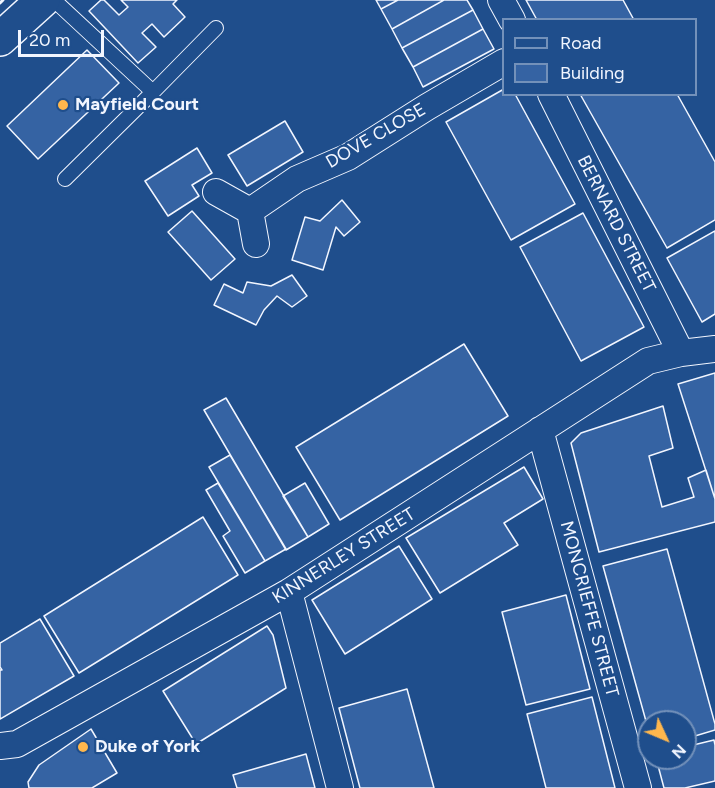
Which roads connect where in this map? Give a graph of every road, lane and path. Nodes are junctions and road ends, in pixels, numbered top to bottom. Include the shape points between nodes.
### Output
1 (54, 0) edge
2 (501, 0) edge
3 (511, 18) edge
4 (216, 28) dead end
5 (502, 63) edge
6 (153, 92) junction
7 (552, 96) edge
8 (65, 179) dead end
9 (216, 192) dead end
10 (250, 211) junction
11 (256, 244) dead end
12 (715, 349) edge
13 (681, 353) junction
14 (540, 430) junction
15 (289, 592) junction
16 (0, 746) edge
17 (340, 788) edge
18 (638, 788) edge

1 - 6 lane
2 - 3 street
4 - 6 lane
5 - 10 street, DOVE CLOSE via 348,157 297,179
6 - 8 lane
7 - 13 street, BERNARD STREET
9 - 10 street
10 - 11 street
12 - 13 street, KINNERLEY STREET
13 - 14 street, KINNERLEY STREET via 648,361
14 - 15 street, KINNERLEY STREET
14 - 18 street, MONCRIEFFE STREET
15 - 16 street, KINNERLEY STREET via 17,744
15 - 17 street

